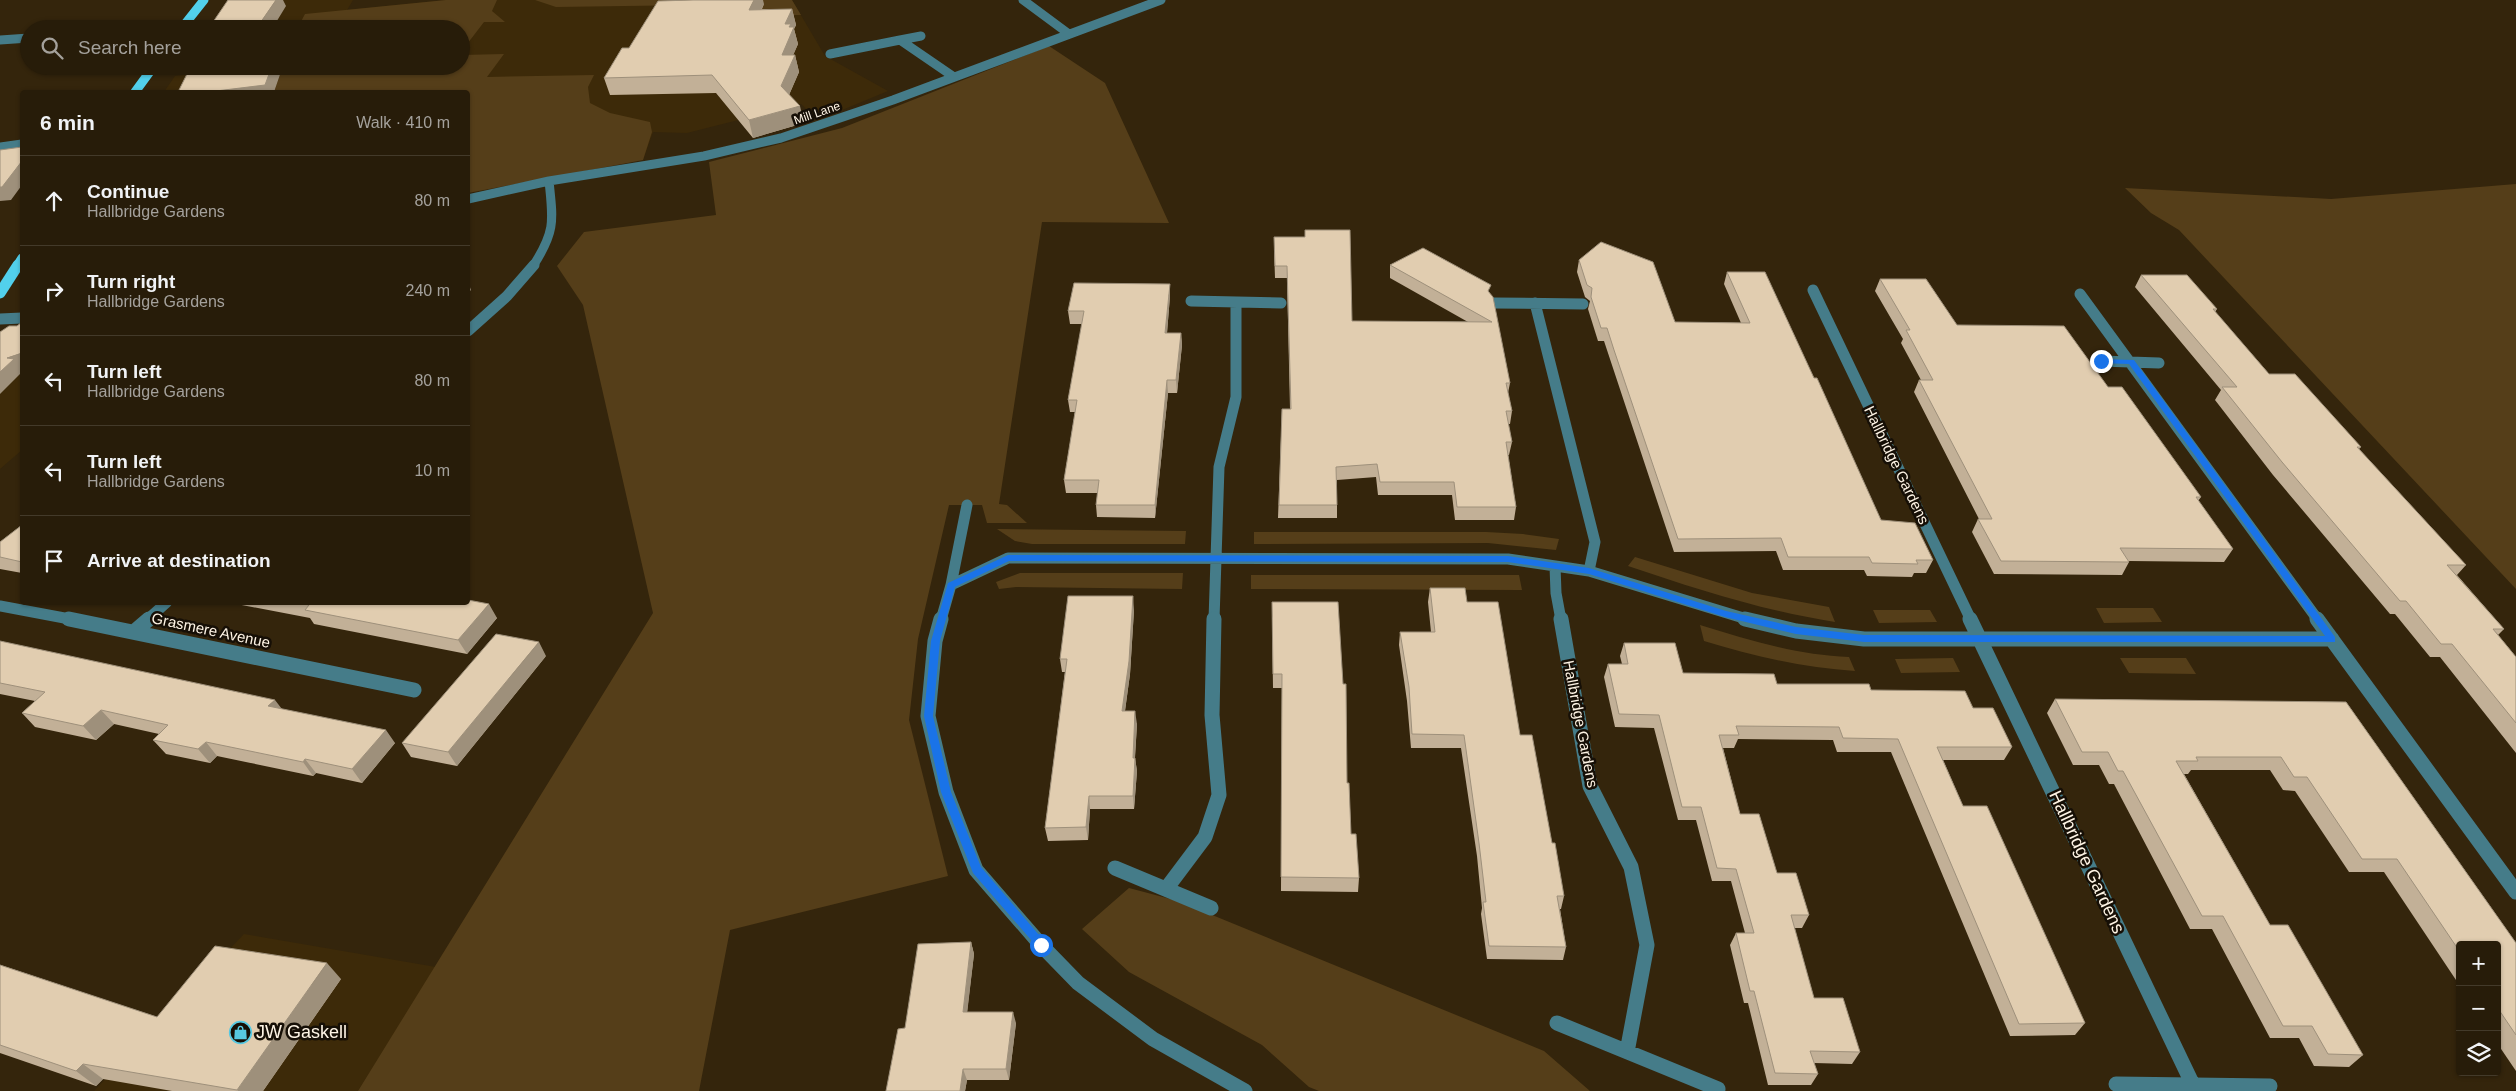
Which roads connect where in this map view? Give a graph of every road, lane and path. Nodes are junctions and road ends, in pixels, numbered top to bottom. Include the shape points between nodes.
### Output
1 (204, 0) edge
2 (1023, 0) edge
3 (1161, 0) edge
4 (188, 20) edge
5 (1068, 34) junction
6 (921, 36) dead end
7 (20, 39) edge
8 (0, 40) edge
9 (900, 40) junction
10 (830, 54) dead end
11 (147, 75) edge
12 (954, 77) junction
13 (136, 90) edge
14 (20, 144) edge
15 (0, 147) edge
16 (549, 182) junction
17 (470, 199) edge
18 (20, 261) edge
19 (1813, 290) dead end
20 (0, 293) edge
21 (2080, 294) dead end
22 (1191, 301) dead end
23 (1236, 302) junction
24 (1281, 302) dead end
25 (1494, 303) edge
26 (1535, 304) junction
27 (1584, 304) dead end
28 (20, 318) edge
29 (0, 319) edge
30 (470, 329) edge
31 (2101, 361) dead end
32 (2131, 362) junction
33 (2159, 363) dead end
34 (967, 505) dead end
35 (1215, 558) junction
36 (1555, 566) junction
37 (1589, 571) junction
38 (951, 585) junction
39 (164, 605) edge
40 (0, 606) edge
41 (135, 631) junction
42 (1980, 639) junction
43 (2332, 640) junction
44 (414, 690) dead end
45 (1115, 868) dead end
46 (1166, 889) junction
47 (2516, 892) edge
48 (1210, 908) dead end
49 (1557, 1023) dead end
50 (1627, 1052) junction
51 (2116, 1084) dead end
52 (2193, 1085) junction
53 (2270, 1086) dead end
54 (1718, 1089) dead end
55 (1245, 1091) edge

1 - 4 main road
2 - 5 street
3 - 5 street, Mill Lane
5 - 12 street, Mill Lane
6 - 9 street
7 - 8 street
9 - 10 street
9 - 12 street
11 - 13 main road
12 - 16 street, Mill Lane via 772,140 704,156
14 - 15 street
16 - 17 street, Mill Lane
16 - 30 street via 553,221 547,241 532,268
18 - 20 main road
19 - 42 street, Hallbridge Gardens
21 - 32 street
22 - 23 street
23 - 24 street
23 - 35 street via 1236,397 1219,467
25 - 26 street
26 - 27 street
26 - 37 street via 1595,542
28 - 29 street
31 - 32 street
32 - 33 street
32 - 43 street
34 - 38 street
35 - 36 street via 1508,559
35 - 38 street via 1008,558
35 - 46 street via 1212,715 1219,795 1206,837
36 - 37 street
36 - 50 street, Hallbridge Gardens via 1556,593 1590,786 1631,867 1647,944
37 - 42 street via 1725,614 1796,631 1864,639
38 - 55 street via 936,641 928,716 946,792 976,870 1078,983 1153,1039
39 - 41 street
40 - 41 street, Grasmere Avenue
41 - 44 street, Grasmere Avenue
42 - 43 street
42 - 52 street, Hallbridge Gardens
43 - 47 street
45 - 46 street
46 - 48 street
49 - 50 street
50 - 54 street
51 - 52 street
52 - 53 street

